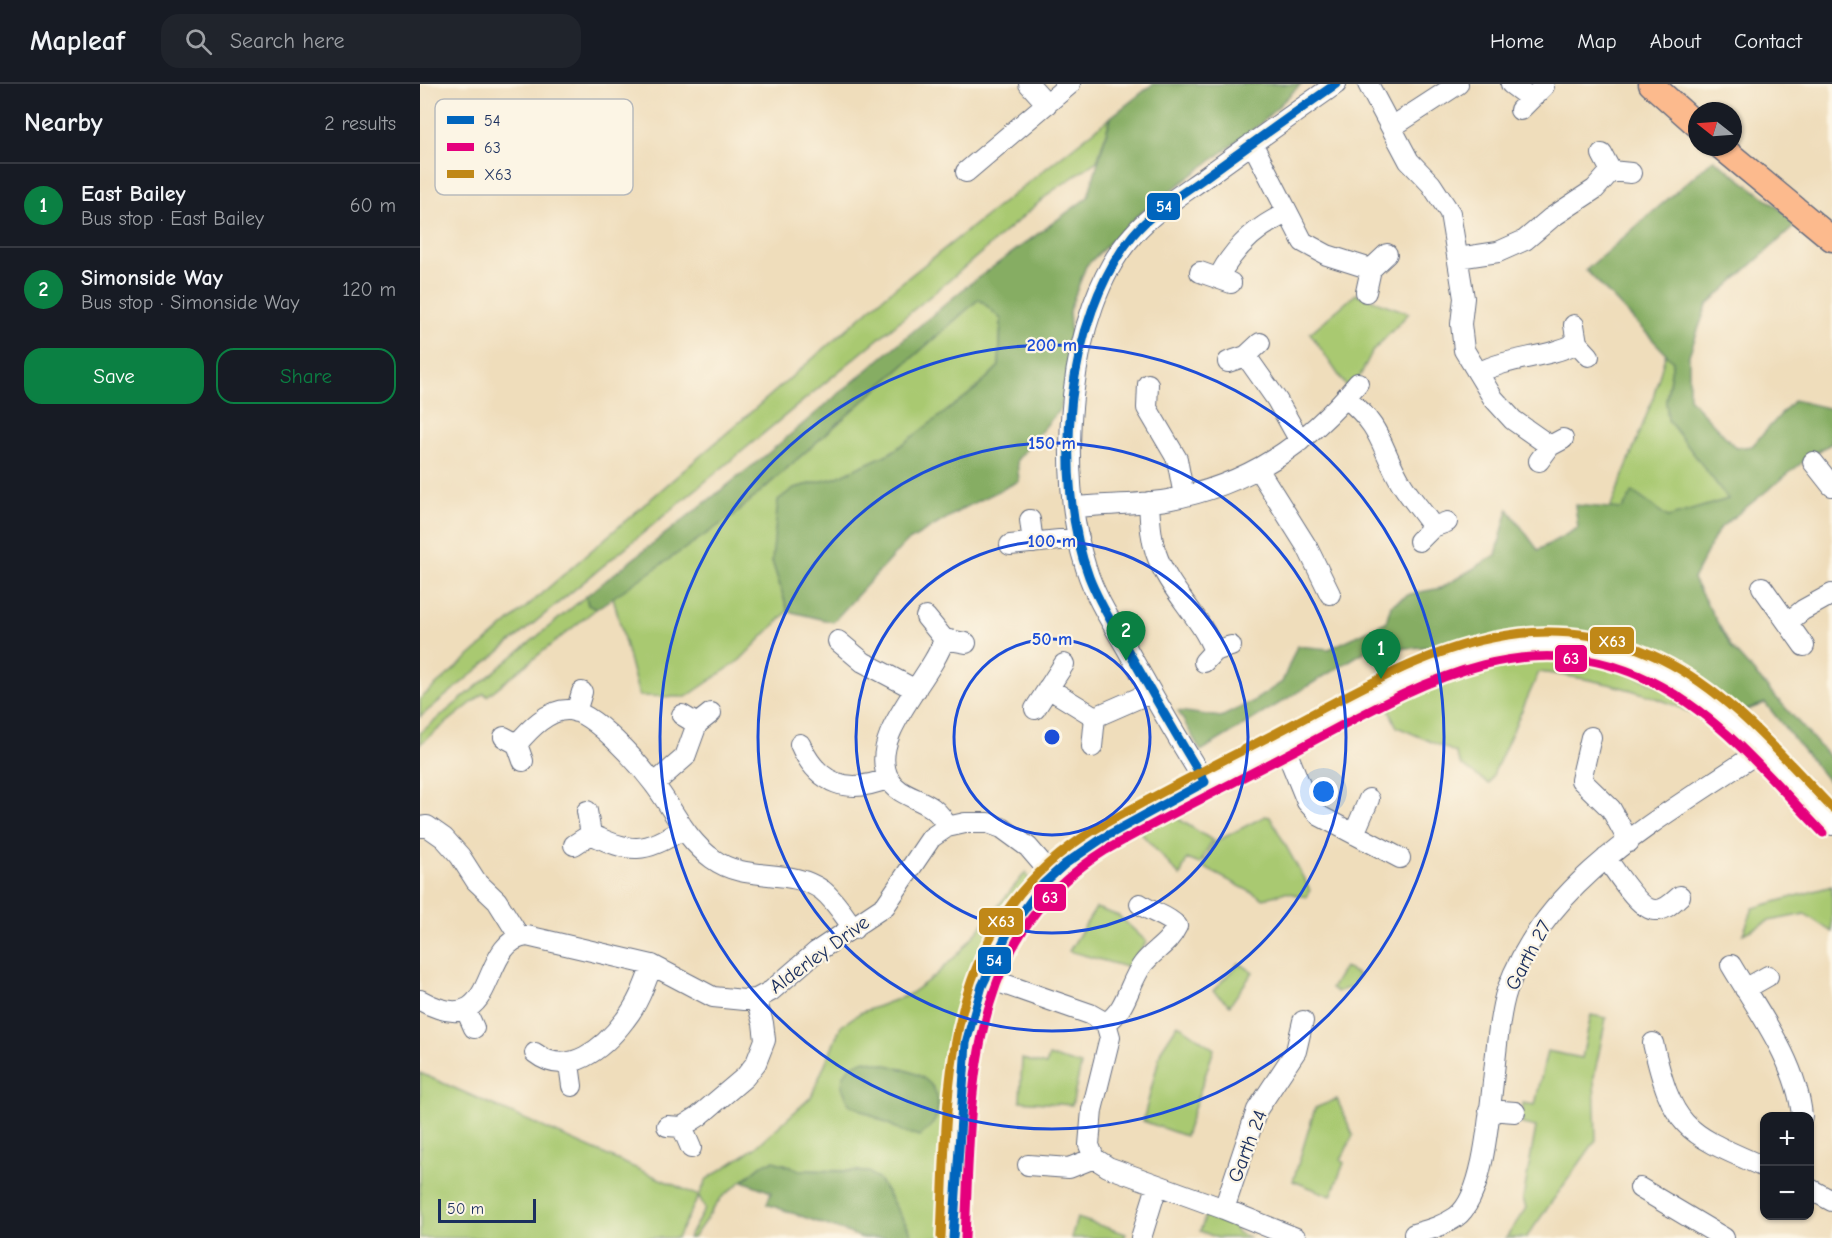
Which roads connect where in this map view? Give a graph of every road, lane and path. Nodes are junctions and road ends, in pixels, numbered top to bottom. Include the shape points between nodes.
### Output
1 (1029, 84) edge
2 (1070, 84) edge
3 (1336, 84) edge
4 (1368, 84) edge
5 (1458, 84) edge
6 (1511, 84) edge
7 (1651, 84) edge
8 (1531, 98) dead end
9 (1047, 104) junction
10 (1688, 117) edge
11 (1392, 128) junction
12 (1252, 143) junction
13 (1732, 156) edge
14 (1615, 166) dead end
15 (966, 172) dead end
16 (1288, 213) junction
17 (1832, 239) edge
18 (1387, 255) dead end
19 (1458, 258) junction
20 (1371, 269) junction
21 (1216, 277) dead end
22 (1366, 292) dead end
23 (1580, 341) dead end
24 (1245, 354) dead end
25 (1478, 373) junction
26 (1358, 383) dead end
27 (1148, 384) dead end
28 (1346, 398) junction
29 (1300, 441) junction
30 (1551, 449) dead end
31 (1813, 462) dead end
32 (1258, 469) junction
33 (1823, 485) edge
34 (1184, 496) junction
35 (1149, 502) junction
36 (1075, 507) junction
37 (1030, 520) dead end
38 (1079, 538) junction
39 (1419, 541) dead end
40 (1033, 543) junction
41 (1010, 545) dead end
42 (1762, 587) dead end
43 (1330, 594) dead end
44 (1832, 594) edge
45 (926, 617) dead end
46 (1788, 622) junction
47 (944, 639) junction
48 (838, 641) dead end
49 (966, 643) dead end
50 (1804, 646) dead end
51 (1216, 653) dead end
52 (1064, 664) dead end
53 (1048, 688) junction
54 (916, 690) junction
55 (582, 692) dead end
56 (1150, 693) junction
57 (1035, 709) dead end
58 (576, 712) junction
59 (1095, 717) junction
60 (697, 718) dead end
61 (1593, 738) dead end
62 (1283, 743) junction
63 (800, 744) dead end
64 (515, 747) dead end
65 (1092, 747) dead end
66 (1760, 751) junction
67 (889, 778) junction
68 (1205, 782) junction
69 (654, 784) junction
70 (1369, 799) dead end
71 (587, 811) dead end
72 (425, 820) edge
73 (1832, 825) edge
74 (947, 827) junction
75 (682, 829) junction
76 (591, 834) junction
77 (1354, 834) junction
78 (1629, 842) junction
79 (574, 845) dead end
80 (1400, 858) dead end
81 (1606, 858) junction
82 (1053, 876) junction
83 (1680, 896) dead end
84 (1140, 904) dead end
85 (854, 928) junction
86 (519, 936) junction
87 (652, 965) junction
88 (1731, 965) dead end
89 (1768, 976) dead end
90 (984, 977) junction
91 (1745, 989) junction
92 (756, 999) junction
93 (420, 1000) edge
94 (466, 1010) junction
95 (1303, 1021) dead end
96 (1106, 1023) junction
97 (474, 1028) dead end
98 (1653, 1043) dead end
99 (535, 1053) dead end
100 (569, 1064) junction
101 (572, 1086) dead end
102 (1489, 1110) junction
103 (1515, 1112) dead end
104 (1801, 1112) edge
105 (691, 1148) dead end
106 (1094, 1158) junction
107 (1028, 1165) dead end
108 (1762, 1166) edge
109 (1157, 1186) junction
110 (1649, 1186) dead end
111 (1814, 1192) edge
112 (1832, 1201) edge
113 (1224, 1209) junction
114 (1414, 1234) dead end
115 (953, 1238) edge
116 (1141, 1238) edge
117 (1296, 1238) edge
118 (1724, 1238) edge

1 - 9 street
2 - 9 street
3 - 12 street
4 - 11 street
5 - 11 street
6 - 8 street
7 - 10 main road
9 - 15 street
11 - 19 street via 1409,161 1431,184 1450,213
12 - 16 street
12 - 36 street via 1133,234 1100,282 1082,342 1074,387 1071,433
13 - 17 main road
14 - 19 street via 1595,189 1525,240 1498,252
16 - 20 street via 1303,242 1314,250
16 - 21 street via 1253,234 1231,254
18 - 20 street
19 - 25 street via 1464,298 1464,350
20 - 22 street
23 - 25 street via 1562,351 1498,363
24 - 29 street
25 - 30 street via 1513,420
26 - 28 street
27 - 34 street via 1138,410 1177,459
28 - 29 street
28 - 39 street via 1378,431 1402,485 1440,525
29 - 32 street
31 - 33 street
32 - 34 street via 1232,483
32 - 43 street via 1307,547 1312,577
34 - 35 street
35 - 36 street
35 - 51 street via 1150,533 1157,556 1207,632
36 - 38 street
37 - 40 street
38 - 40 street
38 - 56 street via 1098,597
40 - 41 street
42 - 46 street
44 - 46 street
45 - 47 street
46 - 50 street
47 - 49 street
47 - 54 street via 931,670
48 - 54 street via 868,655
52 - 53 street
53 - 57 street
53 - 59 street
54 - 67 street via 891,731 884,756
55 - 58 street
56 - 59 street
56 - 68 street
58 - 64 street via 567,710 542,719
58 - 69 street via 624,750
59 - 65 street
60 - 69 street via 686,757
61 - 78 street via 1581,780 1611,809
62 - 66 street via 1442,662 1504,646 1542,644 1581,647 1619,656 1659,672 1698,697
62 - 68 street
62 - 77 street via 1307,802 1320,816
63 - 67 street via 802,768 828,778 849,786 867,787
66 - 73 street
66 - 78 street, Garth 27
67 - 74 street via 900,790 941,812
68 - 82 street via 1088,847
69 - 75 street
70 - 77 street
71 - 76 street
72 - 86 street via 497,901
74 - 82 street via 988,823 1002,828 1028,848
74 - 85 street, Alderley Drive via 931,837 885,906
75 - 76 street via 653,844 632,849
75 - 85 street via 714,860 727,867 798,881 822,890
76 - 79 street
77 - 80 street
78 - 81 street, Garth 27
81 - 83 street via 1643,907 1667,907
81 - 102 street, Garth 27 via 1550,914 1518,964 1501,1014
82 - 90 street via 1014,920
84 - 96 street via 1177,926 1170,940 1143,965 1126,1002
85 - 92 street, Alderley Drive
86 - 87 street, Alderley Drive via 546,938
86 - 94 street via 500,957 483,993
87 - 92 street, Alderley Drive via 713,997
87 - 100 street via 626,1020 600,1047
88 - 91 street
89 - 91 street
90 - 96 street
90 - 115 street via 966,1043
91 - 104 street via 1779,1048
92 - 105 street via 765,1040 756,1063 745,1077 674,1127
93 - 94 street via 453,1011
94 - 97 street
95 - 113 street, Garth 24 via 1296,1050 1257,1110
96 - 106 street via 1110,1037 1092,1110 1089,1144
98 - 108 street via 1653,1082 1696,1135
99 - 100 street via 556,1064
100 - 101 street
102 - 103 street
102 - 114 street, Garth 27 via 1477,1184 1469,1201 1458,1216
106 - 107 street via 1070,1168
106 - 109 street, Garth 24
109 - 113 street, Garth 24
109 - 116 street
110 - 118 street
111 - 112 street
113 - 117 street, Garth 24

